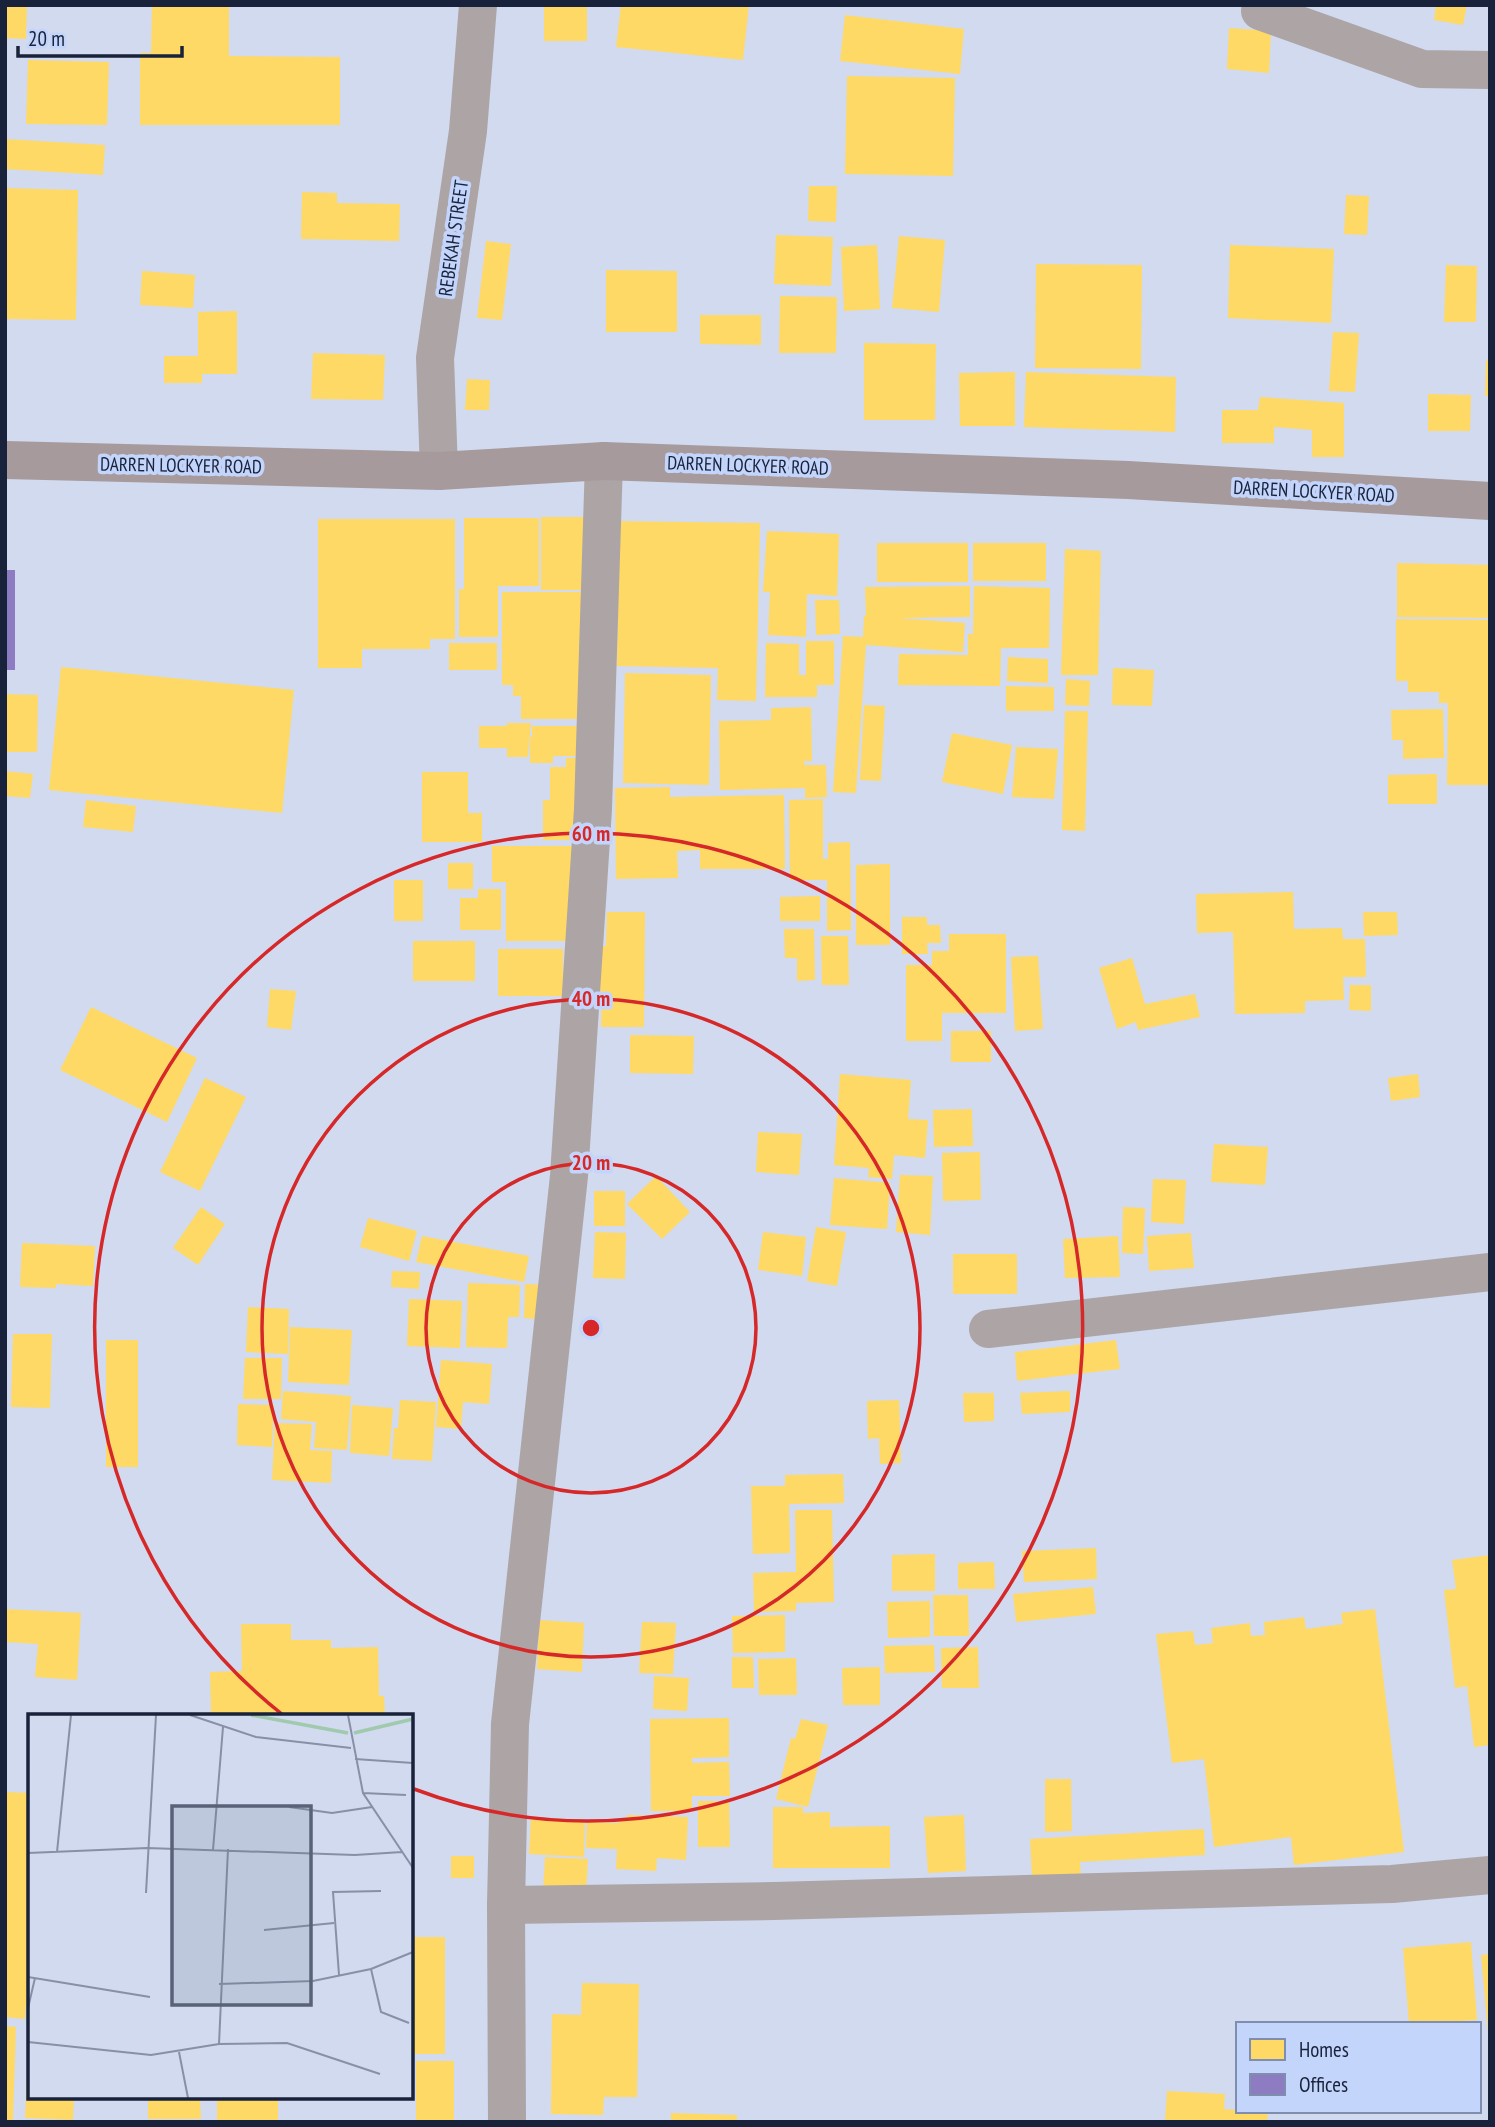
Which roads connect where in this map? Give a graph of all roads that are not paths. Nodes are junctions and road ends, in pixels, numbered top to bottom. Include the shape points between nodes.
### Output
1 (478, 5) edge
2 (1260, 11) dead end
3 (1490, 70) edge
4 (5, 460) edge
5 (604, 461) junction
6 (439, 471) junction
7 (1490, 501) edge
8 (1490, 1272) edge
9 (988, 1329) dead end
10 (1490, 1875) edge
11 (506, 1905) junction
12 (506, 2122) edge

1 - 6 street, REBEKAH STREET via 468,131 435,358
2 - 3 street via 1422,69
4 - 6 street, DARREN LOCKYER ROAD
5 - 6 street, DARREN LOCKYER ROAD
5 - 7 street, DARREN LOCKYER ROAD via 1128,480
5 - 11 street via 593,809 569,1176 510,1724
8 - 9 street
10 - 11 street via 1364,1885
11 - 12 street

